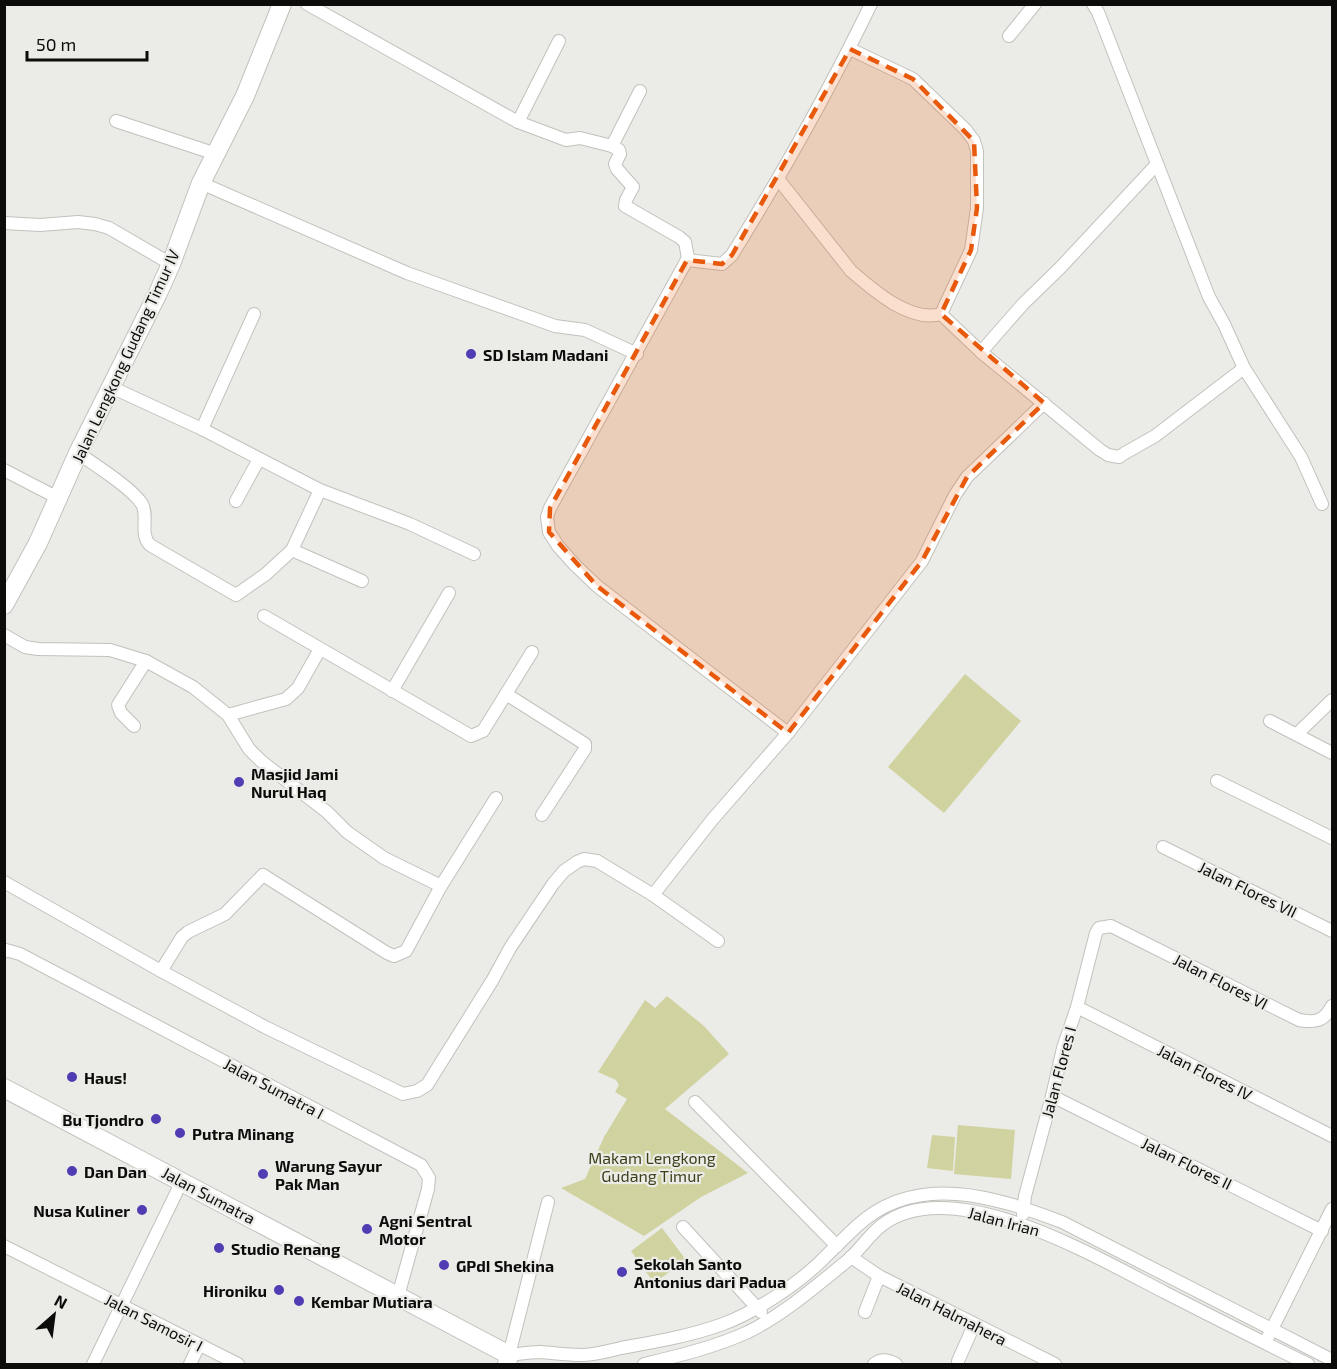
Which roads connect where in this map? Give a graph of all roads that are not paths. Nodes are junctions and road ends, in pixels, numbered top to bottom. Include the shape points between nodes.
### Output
1 (282, 4) edge
2 (306, 4) edge
3 (871, 4) edge
4 (1035, 4) edge
5 (1093, 4) edge
6 (1009, 36) dead end
7 (559, 41) dead end
8 (849, 49) junction
9 (640, 91) dead end
10 (116, 121) dead end
11 (518, 122) junction
12 (612, 146) junction
13 (216, 154) junction
14 (1156, 164) junction
15 (778, 180) junction
16 (201, 183) junction
17 (4, 223) edge
18 (687, 260) junction
19 (171, 264) junction
20 (254, 314) dead end
21 (941, 314) junction
22 (981, 352) junction
23 (637, 354) junction
24 (1244, 368) junction
25 (111, 387) junction
26 (1044, 403) junction
27 (202, 429) junction
28 (78, 453) junction
29 (259, 459) junction
30 (4, 470) edge
31 (320, 490) junction
32 (58, 498) junction
33 (236, 501) dead end
34 (1322, 504) dead end
35 (292, 550) junction
36 (474, 554) dead end
37 (362, 581) dead end
38 (450, 593) dead end
39 (4, 605) edge
40 (264, 616) dead end
41 (4, 635) edge
42 (320, 649) junction
43 (532, 652) dead end
44 (146, 661) junction
45 (392, 691) junction
46 (506, 694) junction
47 (1332, 700) edge
48 (228, 715) junction
49 (1270, 721) dead end
50 (134, 726) dead end
51 (788, 733) junction
52 (1297, 734) junction
53 (1332, 753) edge
54 (1217, 781) dead end
55 (496, 798) dead end
56 (542, 815) dead end
57 (1332, 838) edge
58 (1163, 847) dead end
59 (4, 882) edge
60 (441, 886) junction
61 (653, 895) junction
62 (1105, 926) joint
63 (1332, 931) edge
64 (718, 941) dead end
65 (4, 952) edge
66 (161, 971) junction
67 (1332, 1006) edge
68 (1077, 1007) junction
69 (4, 1088) edge
70 (1052, 1096) junction
71 (695, 1102) dead end
72 (1332, 1136) edge
73 (182, 1181) junction
74 (548, 1202) dead end
75 (889, 1204) junction
76 (1024, 1207) junction
77 (1332, 1209) edge
78 (896, 1216) junction
79 (1021, 1224) junction
80 (682, 1227) dead end
81 (1322, 1231) junction
82 (837, 1246) junction
83 (5, 1248) edge
84 (851, 1257) junction
85 (879, 1276) junction
86 (398, 1296) junction
87 (120, 1305) junction
88 (758, 1308) junction
89 (865, 1312) dead end
90 (767, 1321) junction
91 (723, 1324) junction
92 (974, 1325) junction
93 (1272, 1330) junction
94 (730, 1339) junction
95 (1265, 1343) junction
96 (199, 1345) junction
97 (508, 1360) edge
98 (1332, 1360) edge
99 (958, 1361) dead end
100 (93, 1365) edge
101 (190, 1365) edge
102 (238, 1365) edge
103 (644, 1365) edge
104 (874, 1365) edge
105 (896, 1365) edge
106 (1055, 1365) edge
107 (1308, 1365) edge

1 - 13 street, Jalan Lengkong Gudang Timur IV via 245,96
2 - 11 street
3 - 8 street
4 - 6 street
5 - 14 street
7 - 11 street
8 - 15 street
8 - 21 street via 913,79 974,141 977,208 970,250
9 - 12 street
10 - 13 street
11 - 12 street via 566,140 580,138
12 - 18 street via 620,154 617,169 633,187 625,206 685,242
13 - 16 street, Jalan Lengkong Gudang Timur IV
14 - 22 street
14 - 24 street via 1209,297
15 - 18 street via 728,261 715,265
15 - 21 street via 865,283 915,315
16 - 19 street, Jalan Lengkong Gudang Timur IV
16 - 23 street via 407,273 535,320 585,330
17 - 19 street via 95,225 120,234
18 - 23 street
19 - 25 street, Jalan Lengkong Gudang Timur IV
20 - 27 street
21 - 22 street
22 - 26 street
23 - 51 street via 550,508 549,532 597,586
24 - 26 street via 1155,436 1119,457 1100,450
24 - 34 street via 1301,457
25 - 27 street
25 - 28 street, Jalan Lengkong Gudang Timur IV
26 - 51 street via 967,477 922,561
27 - 29 street
28 - 32 street, Jalan Lengkong Gudang Timur IV
28 - 35 street via 142,503 150,545 236,595
29 - 31 street
29 - 33 street
30 - 32 street
31 - 35 street
31 - 36 street via 379,511
32 - 39 street, Jalan Lengkong Gudang Timur IV
35 - 37 street
38 - 45 street
40 - 42 street
41 - 44 street via 25,647 110,650
42 - 45 street
42 - 48 street via 298,688 286,699
43 - 46 street
44 - 48 street via 193,687
44 - 50 street via 118,705
45 - 46 street via 471,736 483,731
46 - 56 street via 585,744
47 - 52 street
48 - 60 street via 261,761 327,812 346,832 384,858
49 - 52 street
51 - 61 street
52 - 53 street
54 - 57 street
55 - 60 street
58 - 63 street, Jalan Flores VII
59 - 66 street
60 - 66 street via 406,951 394,956 262,876 225,914 188,932
61 - 64 street
61 - 66 street via 597,861 584,859 564,871 510,948 427,1085 403,1094
62 - 67 street, Jalan Flores VI via 1112,926 1299,1020 1319,1021
62 - 68 street, Jalan Flores I via 1096,933
65 - 86 street, Jalan Sumatra I via 20,954 421,1165 429,1178 428,1189
68 - 70 street, Jalan Flores I via 1062,1048
68 - 72 street, Jalan Flores IV
69 - 73 street, Jalan Sumatra
70 - 76 street, Jalan Flores I
70 - 81 street, Jalan Flores II
71 - 82 street
73 - 86 street, Jalan Sumatra
73 - 87 street
74 - 97 street
75 - 76 street, Jalan Irian via 952,1192
75 - 78 street
75 - 82 street, Jalan Irian via 858,1225
76 - 79 street, Jalan Flores I
76 - 93 street, Jalan Irian via 1062,1222
77 - 81 street
78 - 79 street, Jalan Irian via 921,1209 955,1209
78 - 84 street, Jalan Irian via 873,1232
79 - 95 street, Jalan Irian via 1054,1236
80 - 88 street
81 - 93 street
82 - 88 street, Jalan Irian
83 - 87 street, Jalan Samosir I
84 - 85 street, Jalan Halmahera
84 - 90 street, Jalan Irian
85 - 89 street
85 - 92 street, Jalan Halmahera
86 - 97 street, Jalan Sumatra
87 - 96 street, Jalan Samosir I
87 - 100 street
88 - 90 street
88 - 91 street, Jalan Irian
90 - 94 street, Jalan Irian
91 - 94 street
91 - 97 street, Jalan Irian via 648,1344 582,1355 538,1352
92 - 99 street
92 - 106 street, Jalan Halmahera
93 - 95 street
93 - 98 street, Jalan Irian
94 - 103 street, Jalan Irian
95 - 107 street, Jalan Irian
96 - 101 street
96 - 102 street, Jalan Samosir I
104 - 105 street via 882,1360

